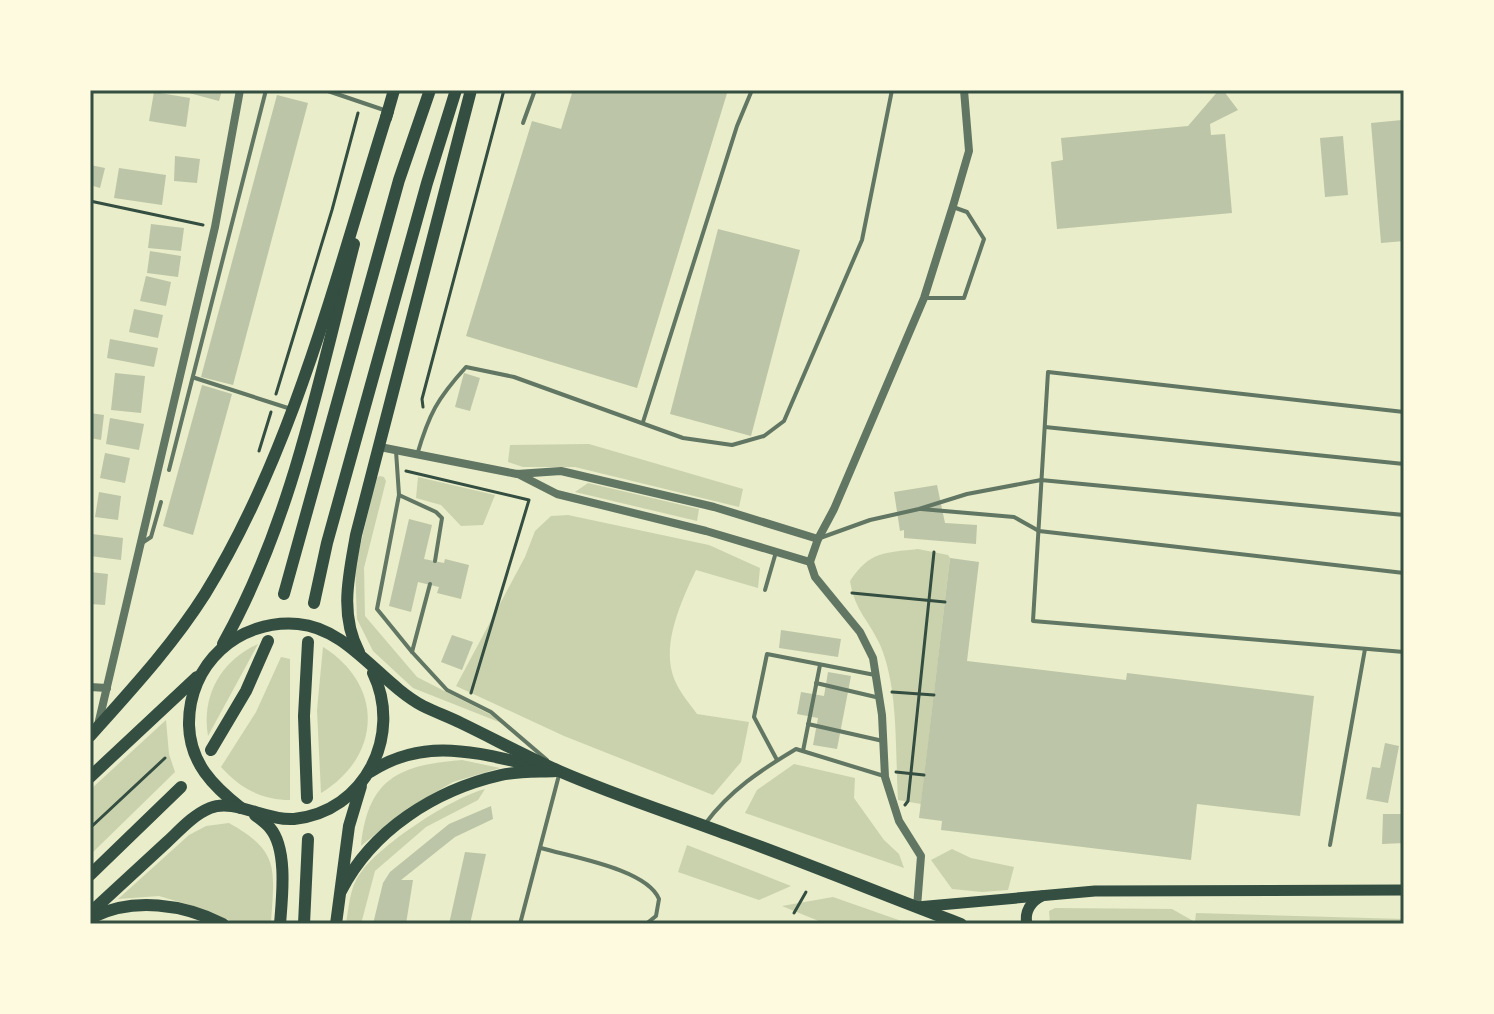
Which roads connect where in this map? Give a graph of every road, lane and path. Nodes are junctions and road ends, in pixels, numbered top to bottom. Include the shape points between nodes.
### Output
1 (240, 90) edge
2 (266, 90) edge
3 (325, 90) edge
4 (394, 90) edge
5 (430, 90) edge
6 (456, 90) edge
7 (471, 90) edge
8 (504, 90) edge
9 (535, 90) edge
10 (752, 90) edge
11 (892, 90) edge
12 (964, 90) edge
13 (361, 104) junction
14 (388, 111) junction
15 (523, 123) dead end
16 (90, 201) edge
17 (953, 206) junction
18 (215, 227) junction
19 (924, 298) junction
20 (186, 349) junction
21 (201, 352) junction
22 (195, 378) junction
23 (273, 403) junction
24 (293, 410) junction
25 (1404, 412) edge
26 (428, 417) junction
27 (643, 422) junction
28 (1045, 427) junction
29 (380, 447) junction
30 (396, 450) junction
31 (417, 455) junction
32 (257, 458) dead end
33 (1404, 464) edge
34 (397, 468) junction
35 (169, 470) dead end
36 (517, 474) junction
37 (1041, 480) junction
38 (399, 495) junction
39 (161, 502) dead end
40 (919, 509) junction
41 (1404, 515) edge
42 (1039, 531) junction
43 (818, 539) junction
44 (140, 544) junction
45 (776, 552) junction
46 (934, 552) dead end
47 (435, 561) dead end
48 (810, 562) junction
49 (1404, 573) edge
50 (430, 584) dead end
51 (765, 590) dead end
52 (852, 593) dead end
53 (284, 594) dead end
54 (929, 601) junction
55 (945, 602) dead end
56 (314, 603) dead end
57 (268, 641) dead end
58 (308, 642) dead end
59 (222, 647) junction
60 (1365, 649) junction
61 (412, 652) junction
62 (1404, 652) edge
63 (366, 662) junction
64 (820, 665) junction
65 (199, 675) junction
66 (877, 676) junction
67 (816, 683) junction
68 (90, 687) edge
69 (107, 688) junction
70 (892, 692) dead end
71 (919, 694) junction
72 (934, 695) dead end
73 (880, 698) junction
74 (468, 700) junction
75 (808, 724) junction
76 (94, 731) edge
77 (883, 741) junction
78 (211, 750) dead end
79 (803, 751) junction
80 (165, 758) dead end
81 (777, 760) junction
82 (560, 771) junction
83 (370, 772) junction
84 (896, 772) dead end
85 (911, 773) junction
86 (924, 775) dead end
87 (90, 777) edge
88 (885, 777) junction
89 (362, 783) junction
90 (181, 787) dead end
91 (307, 798) dead end
92 (247, 811) junction
93 (897, 814) junction
94 (704, 826) junction
95 (90, 828) edge
96 (308, 839) dead end
97 (1330, 845) dead end
98 (541, 848) junction
99 (90, 875) edge
100 (1404, 890) edge
101 (341, 891) junction
102 (806, 892) dead end
103 (1049, 894) junction
104 (917, 907) junction
105 (794, 913) dead end
106 (90, 916) edge
107 (223, 924) edge
108 (280, 924) edge
109 (304, 924) edge
110 (336, 924) edge
111 (520, 924) edge
112 (646, 924) edge
113 (961, 924) edge
114 (1027, 924) edge

1 - 18 street
2 - 21 lane
3 - 13 lane
4 - 14 main road
5 - 53 main road via 399,180
6 - 56 main road
7 - 29 main road
8 - 26 path via 422,399
9 - 15 lane
10 - 27 lane
11 - 27 lane via 862,240 784,421 764,436 732,445 683,438
12 - 17 street via 969,151
13 - 14 lane
13 - 23 path
14 - 24 main road
14 - 59 main road via 301,450 275,528
16 - 18 path
17 - 19 street
17 - 19 lane via 967,212 984,239 964,298
18 - 20 street
19 - 43 street
20 - 21 lane
20 - 44 street
21 - 22 lane
22 - 23 lane
22 - 35 lane
23 - 24 lane
23 - 32 path
24 - 76 main road via 206,593 163,653
25 - 28 lane via 1048,372
26 - 27 lane via 466,367 514,377
26 - 31 lane
28 - 33 lane
28 - 37 lane
29 - 30 street
29 - 63 main road via 346,593 348,622
30 - 31 street
30 - 34 lane
31 - 36 street
34 - 38 lane
34 - 74 path via 529,500
36 - 43 street via 561,471 714,507
36 - 45 street via 557,494
37 - 40 lane
37 - 41 lane
37 - 42 lane
38 - 47 lane via 442,518
38 - 61 lane via 377,609
39 - 44 lane via 151,537
40 - 42 lane via 1014,517
40 - 43 lane
42 - 49 lane
42 - 60 lane via 1033,621
43 - 48 street
44 - 69 street
45 - 48 street
45 - 51 lane
46 - 54 path
48 - 66 street via 815,577 860,632
50 - 61 lane
52 - 54 path
54 - 55 path
54 - 71 path
57 - 78 main road via 241,702
58 - 91 main road
59 - 63 main road via 245,632 272,624 302,624 330,633
59 - 65 main road
60 - 62 lane
60 - 97 lane
61 - 74 lane via 447,690
63 - 82 main road via 425,707
63 - 83 main road via 380,688 384,730
64 - 66 lane
64 - 67 lane
64 - 81 lane via 767,654 754,717
65 - 87 main road
65 - 92 main road via 190,708 193,754 211,782
66 - 73 street
67 - 73 lane
67 - 75 lane
68 - 69 street
69 - 76 street
70 - 71 path
71 - 72 path
71 - 85 path
73 - 77 street
74 - 82 lane via 491,712
75 - 77 lane
75 - 79 lane
77 - 88 street
79 - 81 lane via 796,749
79 - 88 lane
80 - 95 path
81 - 94 lane via 721,802
82 - 83 main road via 452,749 407,753
82 - 94 main road
82 - 98 lane
82 - 101 main road via 505,774 447,793 385,834 352,870
83 - 89 main road
84 - 85 path
85 - 86 path
85 - 93 path via 908,801
88 - 93 street
89 - 92 main road via 326,811 295,819
89 - 101 main road via 349,826
90 - 99 main road
92 - 106 main road via 220,805 202,812
92 - 108 main road via 271,828 278,841
93 - 104 street via 921,856
94 - 104 main road
96 - 109 main road
98 - 111 lane
98 - 112 lane via 623,871 649,885 659,899 656,916
100 - 103 main road
101 - 110 main road
102 - 105 path
103 - 104 main road
103 - 114 main road via 1032,903
104 - 113 main road
106 - 107 main road via 144,905 180,908

